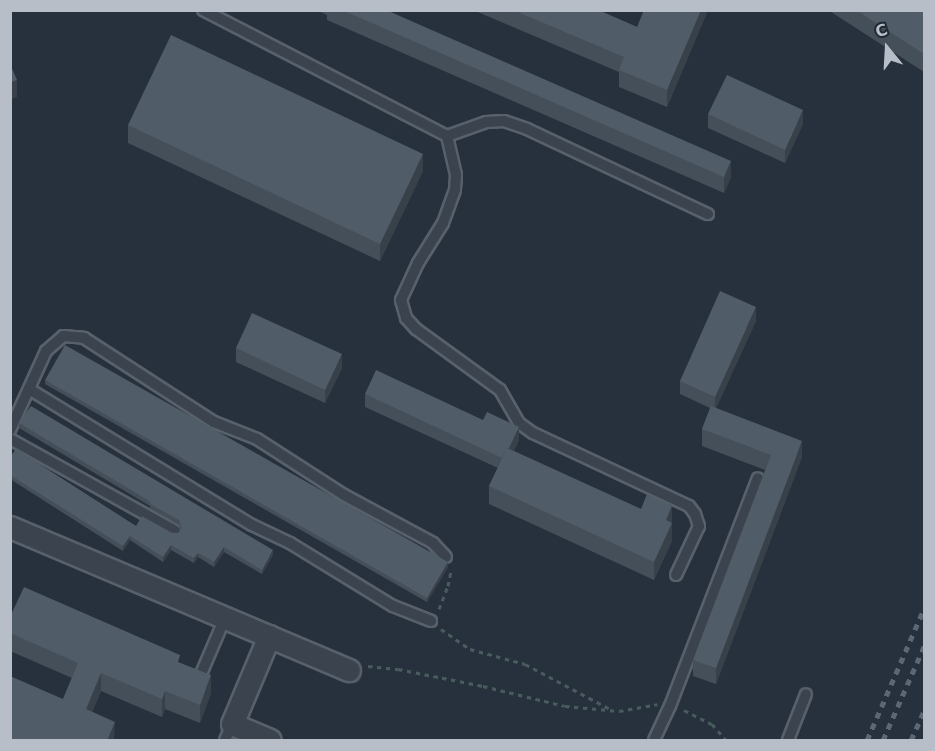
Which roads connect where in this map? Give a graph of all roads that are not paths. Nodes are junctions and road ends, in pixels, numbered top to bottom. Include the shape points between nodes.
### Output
1 (202, 10) edge
2 (447, 136) junction
3 (708, 214) dead end
4 (29, 389) junction
5 (10, 430) edge
6 (10, 439) edge
7 (758, 478) dead end
8 (11, 527) edge
9 (175, 531) edge
10 (446, 556) road end
11 (676, 575) dead end
12 (225, 618) junction
13 (431, 621) road end
14 (269, 636) junction
15 (349, 670) road end
16 (198, 681) edge
17 (806, 694) dead end
18 (229, 732) edge
19 (270, 741) edge
20 (654, 741) edge
21 (788, 741) edge

1 - 2 lane
2 - 3 lane via 486,122 504,121
2 - 11 lane via 456,175 455,190 443,223 401,300 406,318 500,390 519,423 689,506 699,526
4 - 5 lane
4 - 10 lane via 46,351 63,336 84,338 214,422 256,440 344,495 433,543
4 - 13 lane via 252,525 290,543 393,606
6 - 9 lane
7 - 20 lane
8 - 12 street
12 - 14 street
12 - 16 lane
14 - 15 street
14 - 18 street
17 - 21 lane
18 - 19 street

